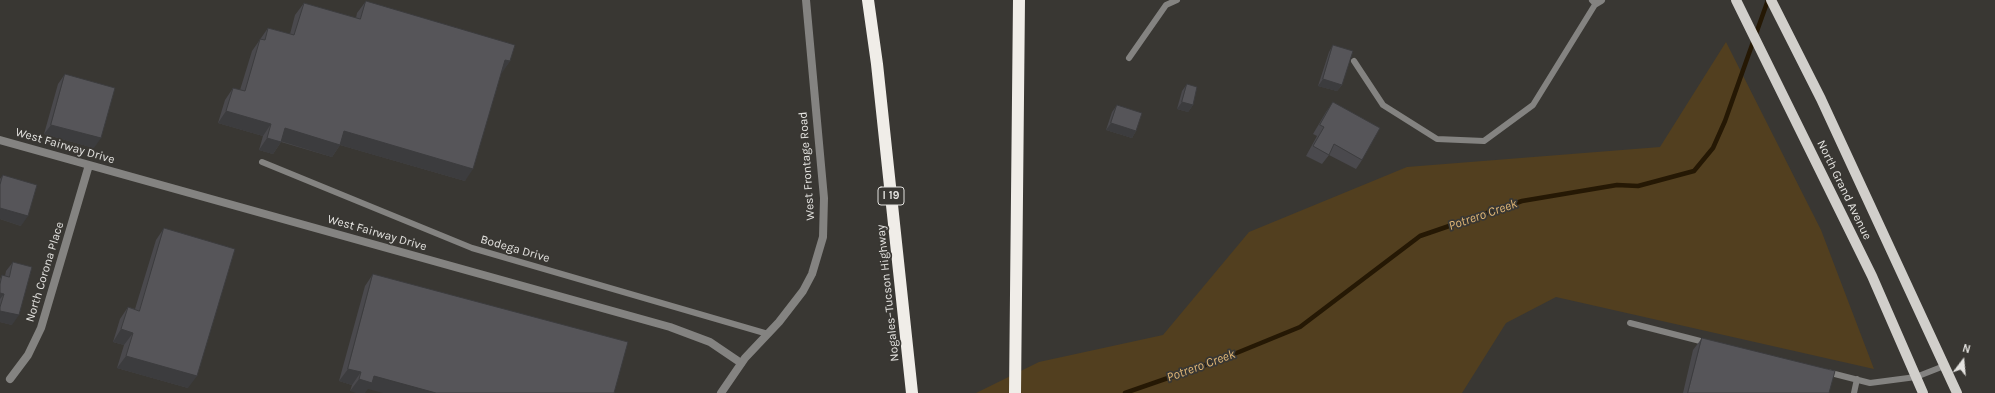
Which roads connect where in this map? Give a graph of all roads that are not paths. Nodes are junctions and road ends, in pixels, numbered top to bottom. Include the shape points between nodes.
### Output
1 (806, 0) edge
2 (868, 0) edge
3 (1019, 0) edge
4 (1177, 0) edge
5 (1736, 0) edge
6 (1771, 0) edge
7 (1597, 1) edge
8 (1130, 58) dead end
9 (1354, 61) dead end
10 (0, 140) edge
11 (262, 162) dead end
12 (89, 165) junction
13 (1630, 323) dead end
14 (768, 334) junction
15 (1713, 344) edge
16 (741, 363) junction
17 (1944, 366) junction
18 (1819, 370) edge
19 (1916, 377) junction
20 (10, 379) dead end
21 (1857, 380) junction
22 (720, 393) edge
23 (912, 393) edge
24 (1015, 393) edge
25 (1854, 393) edge
26 (1923, 393) edge
27 (1957, 393) edge

1 - 14 street, West Frontage Road via 824,198 822,237 812,274 803,291 792,308
2 - 23 highway, Nogales–Tucson Highway / I 19
3 - 24 highway
4 - 8 lane via 1166,5
5 - 19 main road, North Grand Avenue via 1872,276
6 - 17 main road, North Grand Avenue via 1821,100
7 - 9 lane via 1533,105 1484,141 1437,139 1383,105
10 - 12 street, West Fairway Drive
11 - 14 lane, Bodega Drive via 472,248
12 - 16 street, West Fairway Drive via 670,327 710,342
12 - 20 street, North Corona Place via 41,328 28,355
13 - 15 lane
14 - 16 street, West Frontage Road
16 - 22 street, West Frontage Road
17 - 19 lane
17 - 27 main road, North Grand Avenue
18 - 21 lane
19 - 21 lane via 1870,383
19 - 26 main road, North Grand Avenue
21 - 25 lane

